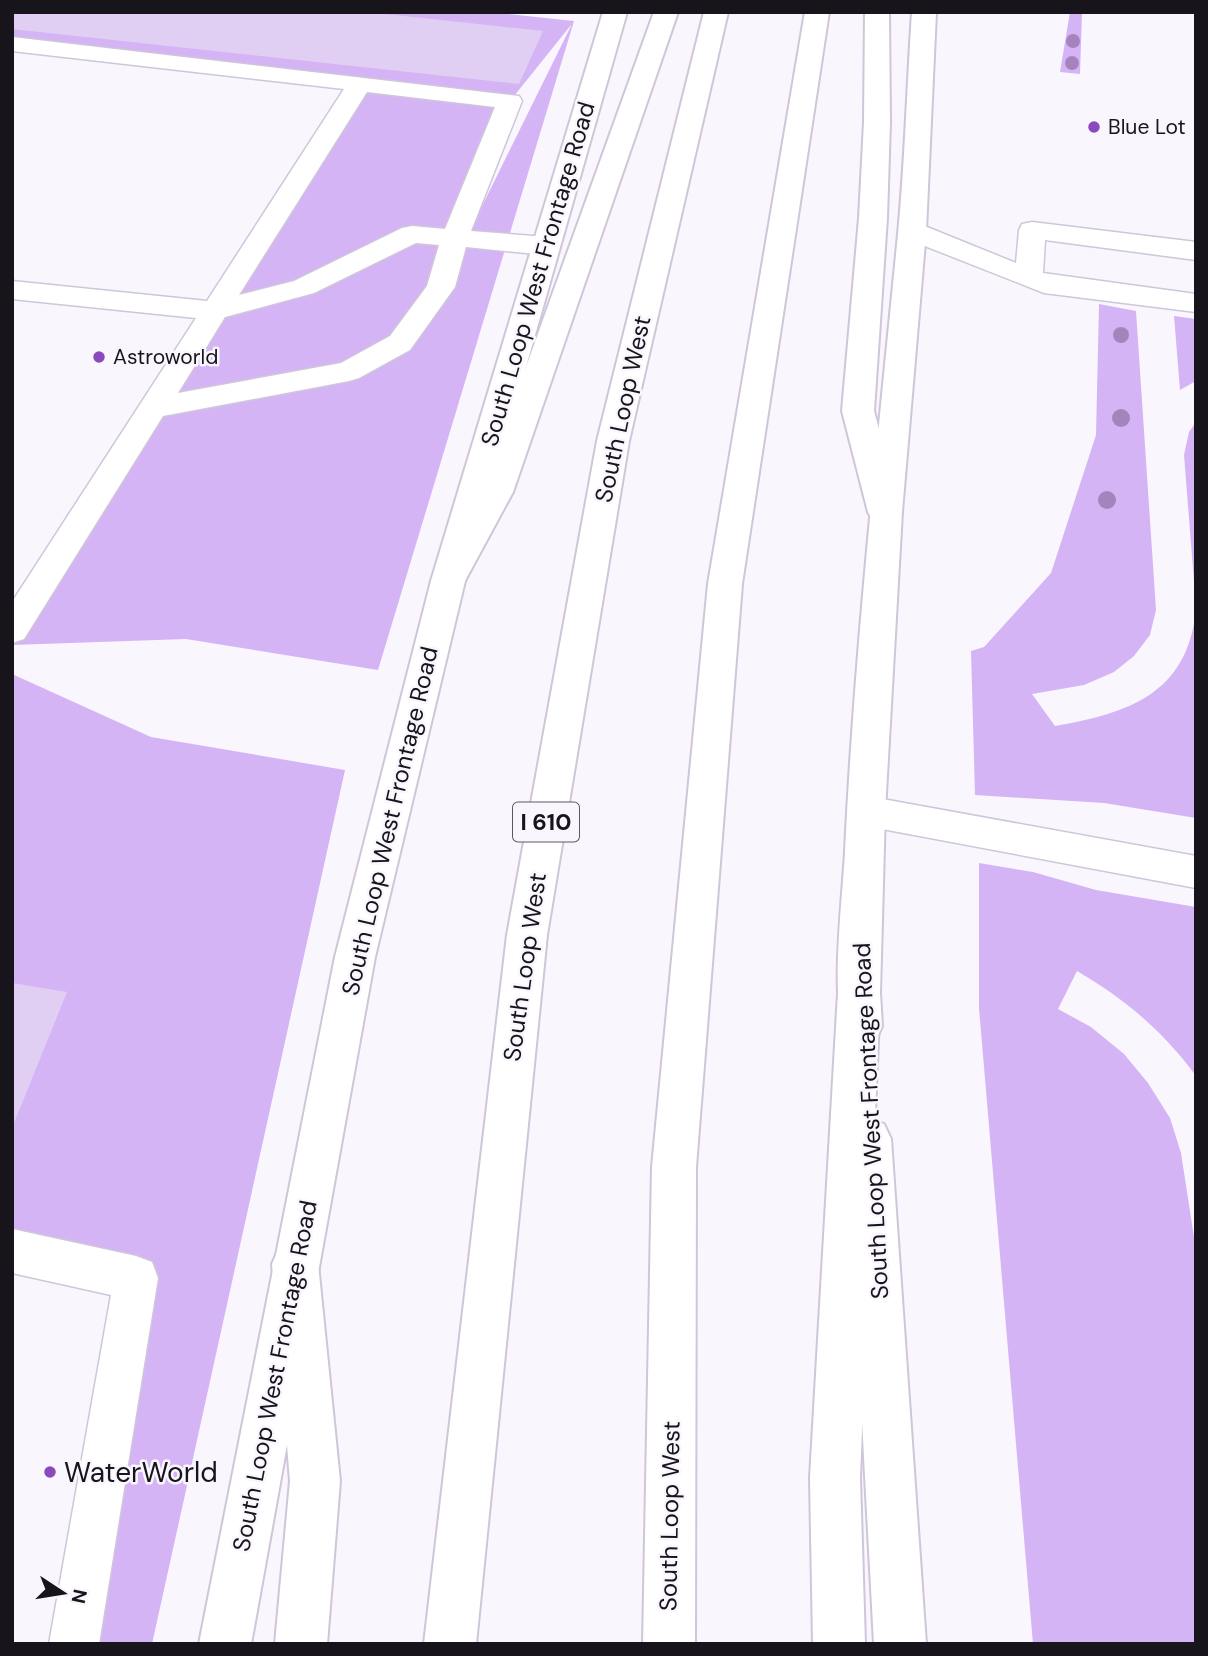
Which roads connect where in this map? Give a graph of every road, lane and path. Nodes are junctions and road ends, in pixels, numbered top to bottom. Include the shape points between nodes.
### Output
1 (615, 12) edge
2 (666, 12) edge
3 (716, 12) edge
4 (817, 12) edge
5 (877, 12) edge
6 (924, 12) edge
7 (12, 44) edge
8 (360, 84) junction
9 (912, 231) junction
10 (455, 238) junction
11 (546, 246) junction
12 (1196, 251) edge
13 (1029, 278) junction
14 (12, 290) edge
15 (1196, 303) edge
16 (215, 311) junction
17 (153, 408) junction
18 (886, 512) junction
19 (448, 581) junction
20 (12, 630) edge
21 (866, 811) junction
22 (1196, 872) edge
23 (859, 993) junction
24 (12, 1251) edge
25 (295, 1264) junction
26 (74, 1644) edge
27 (225, 1644) edge
28 (301, 1644) edge
29 (450, 1644) edge
30 (668, 1644) edge
31 (839, 1644) edge
32 (901, 1644) edge

1 - 11 main road, South Loop West Frontage Road
2 - 19 main road via 496,492
3 - 29 main road, South Loop West / I 610 via 613,441 527,935
4 - 30 main road, South Loop West via 725,583 674,1167
5 - 18 main road via 873,218 858,411
6 - 9 main road, South Loop West Frontage Road
7 - 8 lane
8 - 10 lane via 510,101
8 - 16 lane
9 - 13 lane
9 - 18 main road, South Loop West Frontage Road
10 - 11 lane
10 - 16 lane via 412,234 304,287
10 - 17 lane via 441,287 400,343 349,371
11 - 19 main road, South Loop West Frontage Road
12 - 13 lane via 1032,230
13 - 15 lane via 1044,284
14 - 16 lane
16 - 17 lane
17 - 20 lane
18 - 21 main road, South Loop West Frontage Road
19 - 25 main road, South Loop West Frontage Road via 355,957
21 - 22 lane
21 - 23 main road, South Loop West Frontage Road
23 - 31 main road via 835,1478
23 - 32 main road, South Loop West Frontage Road
24 - 26 lane via 136,1278
25 - 27 main road, South Loop West Frontage Road
25 - 28 main road via 315,1480

